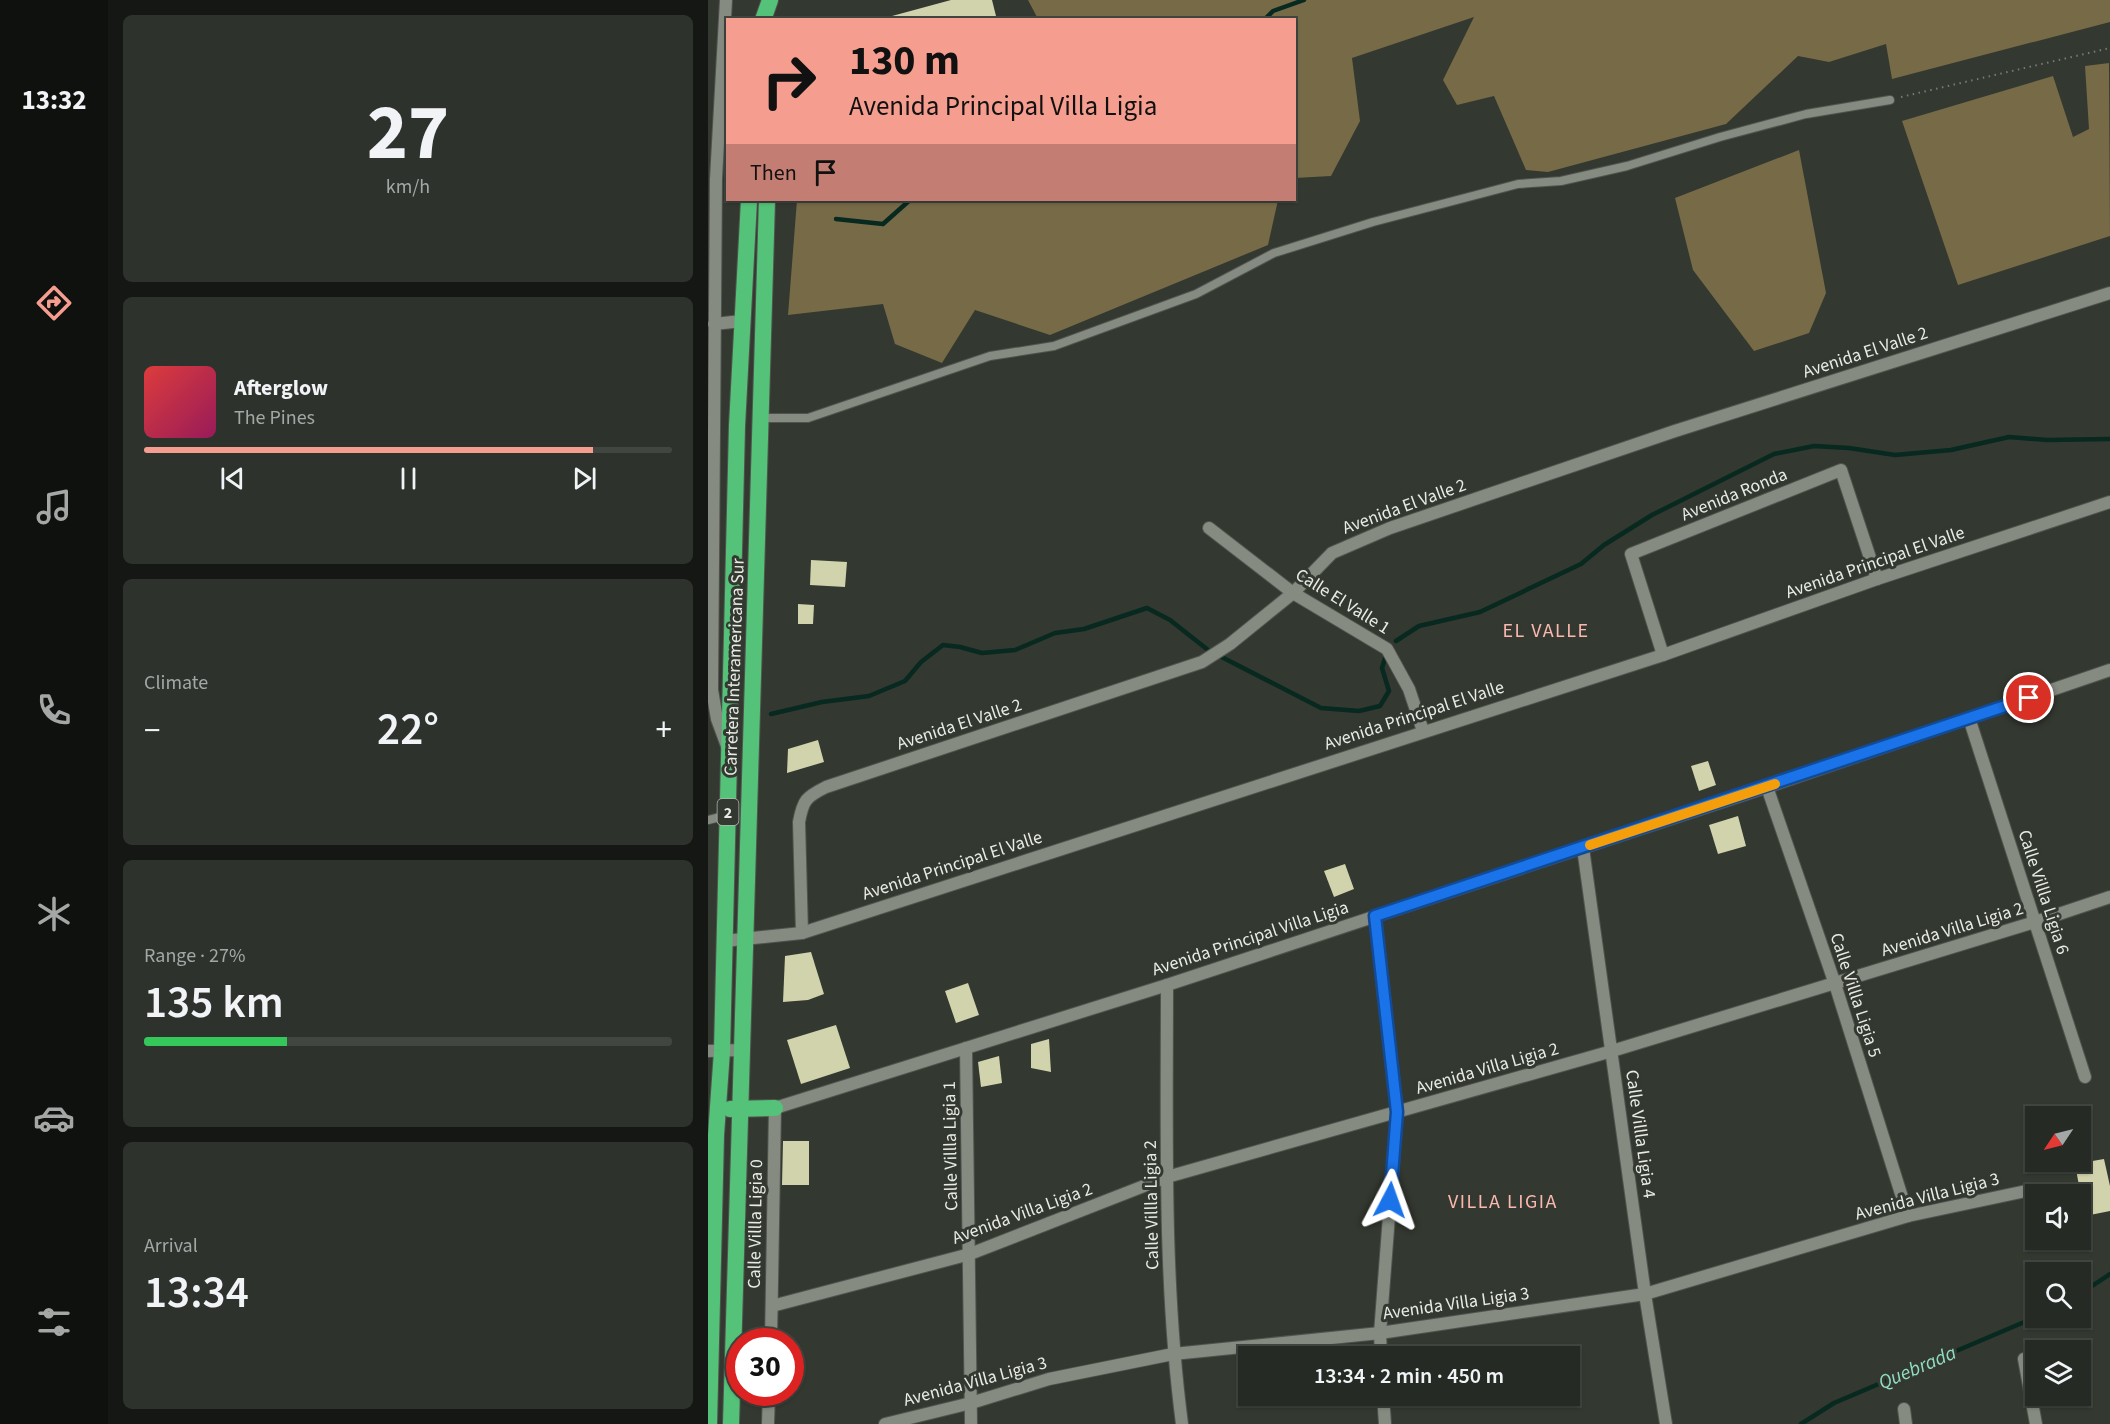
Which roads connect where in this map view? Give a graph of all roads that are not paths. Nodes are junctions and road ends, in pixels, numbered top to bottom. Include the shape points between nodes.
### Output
1 (726, 0) edge
2 (757, 0) edge
3 (771, 0) edge
4 (758, 18) edge
5 (764, 18) edge
6 (772, 18) edge
7 (1890, 100) road end
8 (712, 180) edge
9 (749, 201) edge
10 (767, 201) edge
11 (2110, 293) edge
12 (742, 321) junction
13 (714, 324) junction
14 (760, 418) junction
15 (710, 447) edge
16 (2110, 502) edge
17 (1209, 528) dead end
18 (1877, 579) junction
19 (1293, 593) junction
20 (1662, 655) junction
21 (2110, 670) edge
22 (1969, 718) junction
23 (1423, 731) junction
24 (728, 748) junction
25 (1767, 787) junction
26 (728, 815) junction
27 (708, 820) edge
28 (1583, 848) junction
29 (2110, 897) edge
30 (1375, 916) junction
31 (2036, 922) junction
32 (802, 933) junction
33 (746, 940) junction
34 (724, 941) junction
35 (1835, 984) junction
36 (1167, 985) junction
37 (966, 1048) junction
38 (742, 1050) junction
39 (715, 1051) edge
40 (1612, 1052) junction
41 (2085, 1077) dead end
42 (739, 1108) junction
43 (775, 1108) junction
44 (717, 1110) junction
45 (1397, 1112) junction
46 (1167, 1177) junction
47 (2025, 1191) edge
48 (1908, 1216) junction
49 (970, 1254) junction
50 (1645, 1294) junction
51 (772, 1306) junction
52 (771, 1328) edge
53 (1380, 1333) junction
54 (1381, 1346) edge
55 (1173, 1354) junction
56 (2024, 1359) dead end
57 (971, 1403) junction
58 (769, 1406) edge
59 (1384, 1406) edge
60 (1904, 1409) dead end
61 (709, 1424) edge
62 (731, 1424) edge
63 (768, 1424) edge
64 (885, 1424) edge
65 (971, 1424) edge
66 (1182, 1424) edge
67 (1385, 1424) edge
68 (1666, 1424) edge
69 (1906, 1424) edge
70 (2036, 1424) edge

1 - 8 street
2 - 4 highway
3 - 5 highway
3 - 6 highway
7 - 14 lane via 1806,114 1627,166 1561,181 1518,184 1373,222 1274,253 1196,294 1054,346 990,356 808,418
8 - 13 street
9 - 12 highway, Carretera Interamericana Sur / 2
10 - 14 highway, Carretera Interamericana Sur / 2
11 - 19 street, Avenida El Valle 2 via 1675,431 1390,528 1332,553
12 - 13 street
12 - 24 highway, Carretera Interamericana Sur / 2
13 - 15 street
14 - 33 highway, Carretera Interamericana Sur / 2
15 - 24 street via 712,690
16 - 18 street, Avenida Principal El Valle
17 - 19 street, Calle El Valle 1
18 - 20 street, Avenida Principal El Valle
18 - 20 street, Avenida Ronda via 1841,470 1631,554
19 - 23 street, Calle El Valle 1 via 1387,649 1409,689
19 - 32 street, Avenida El Valle 2 via 1206,659 809,796 802,804 799,822
20 - 23 street, Avenida Principal El Valle
21 - 22 street, Avenida Principal Villa Ligia
22 - 25 street, Avenida Principal Villa Ligia
22 - 31 street, Calle Villla Ligia 6
23 - 32 street, Avenida Principal El Valle
24 - 26 highway, Carretera Interamericana Sur / 2
25 - 28 street, Avenida Principal Villa Ligia
25 - 35 street, Calle Villla Ligia 5
26 - 27 lane
26 - 34 highway, Carretera Interamericana Sur / 2
28 - 30 street, Avenida Principal Villa Ligia
28 - 40 street, Calle Villla Ligia 4
29 - 31 street, Avenida Villa Ligia 2
30 - 36 street, Avenida Principal Villa Ligia
30 - 45 street
31 - 35 street, Avenida Villa Ligia 2
31 - 41 street, Calle Villla Ligia 6
32 - 33 street, Avenida Principal El Valle
33 - 34 street, Avenida Principal El Valle
33 - 38 highway, Carretera Interamericana Sur / 2
34 - 39 highway, Carretera Interamericana Sur / 2
35 - 40 street, Avenida Villa Ligia 2
35 - 48 street, Calle Villla Ligia 5
36 - 37 street, Avenida Principal Villa Ligia
36 - 46 street, Calle Villla Ligia 2
37 - 43 street, Avenida Principal Villa Ligia
37 - 49 street, Calle Villla Ligia 1
38 - 39 street
38 - 42 highway, Carretera Interamericana Sur / 2
39 - 44 highway, Carretera Interamericana Sur / 2
40 - 45 street, Avenida Villa Ligia 2
40 - 50 street, Calle Villla Ligia 4
42 - 43 highway
42 - 44 highway
42 - 62 highway, Carretera Interamericana Sur / 2
43 - 51 street, Calle Villla Ligia 0
44 - 61 highway, Carretera Interamericana Sur / 2
45 - 46 street, Avenida Villa Ligia 2
45 - 53 street
46 - 49 street, Avenida Villa Ligia 2
46 - 55 street, Calle Villla Ligia 2
47 - 48 street, Avenida Villa Ligia 3
48 - 50 street, Avenida Villa Ligia 3
49 - 51 street, Avenida Villa Ligia 2
49 - 57 street, Calle Villla Ligia 1
50 - 53 street, Avenida Villa Ligia 3
50 - 68 street, Calle Villla Ligia 4
51 - 52 street, Calle Villla Ligia 0
53 - 54 street
53 - 55 street, Avenida Villa Ligia 3
55 - 57 street, Avenida Villa Ligia 3 via 1049,1379
55 - 66 street, Calle Villla Ligia 2
56 - 70 street
57 - 64 street, Avenida Villa Ligia 3
57 - 65 street, Calle Villla Ligia 1
58 - 63 street
59 - 67 street
60 - 69 street

